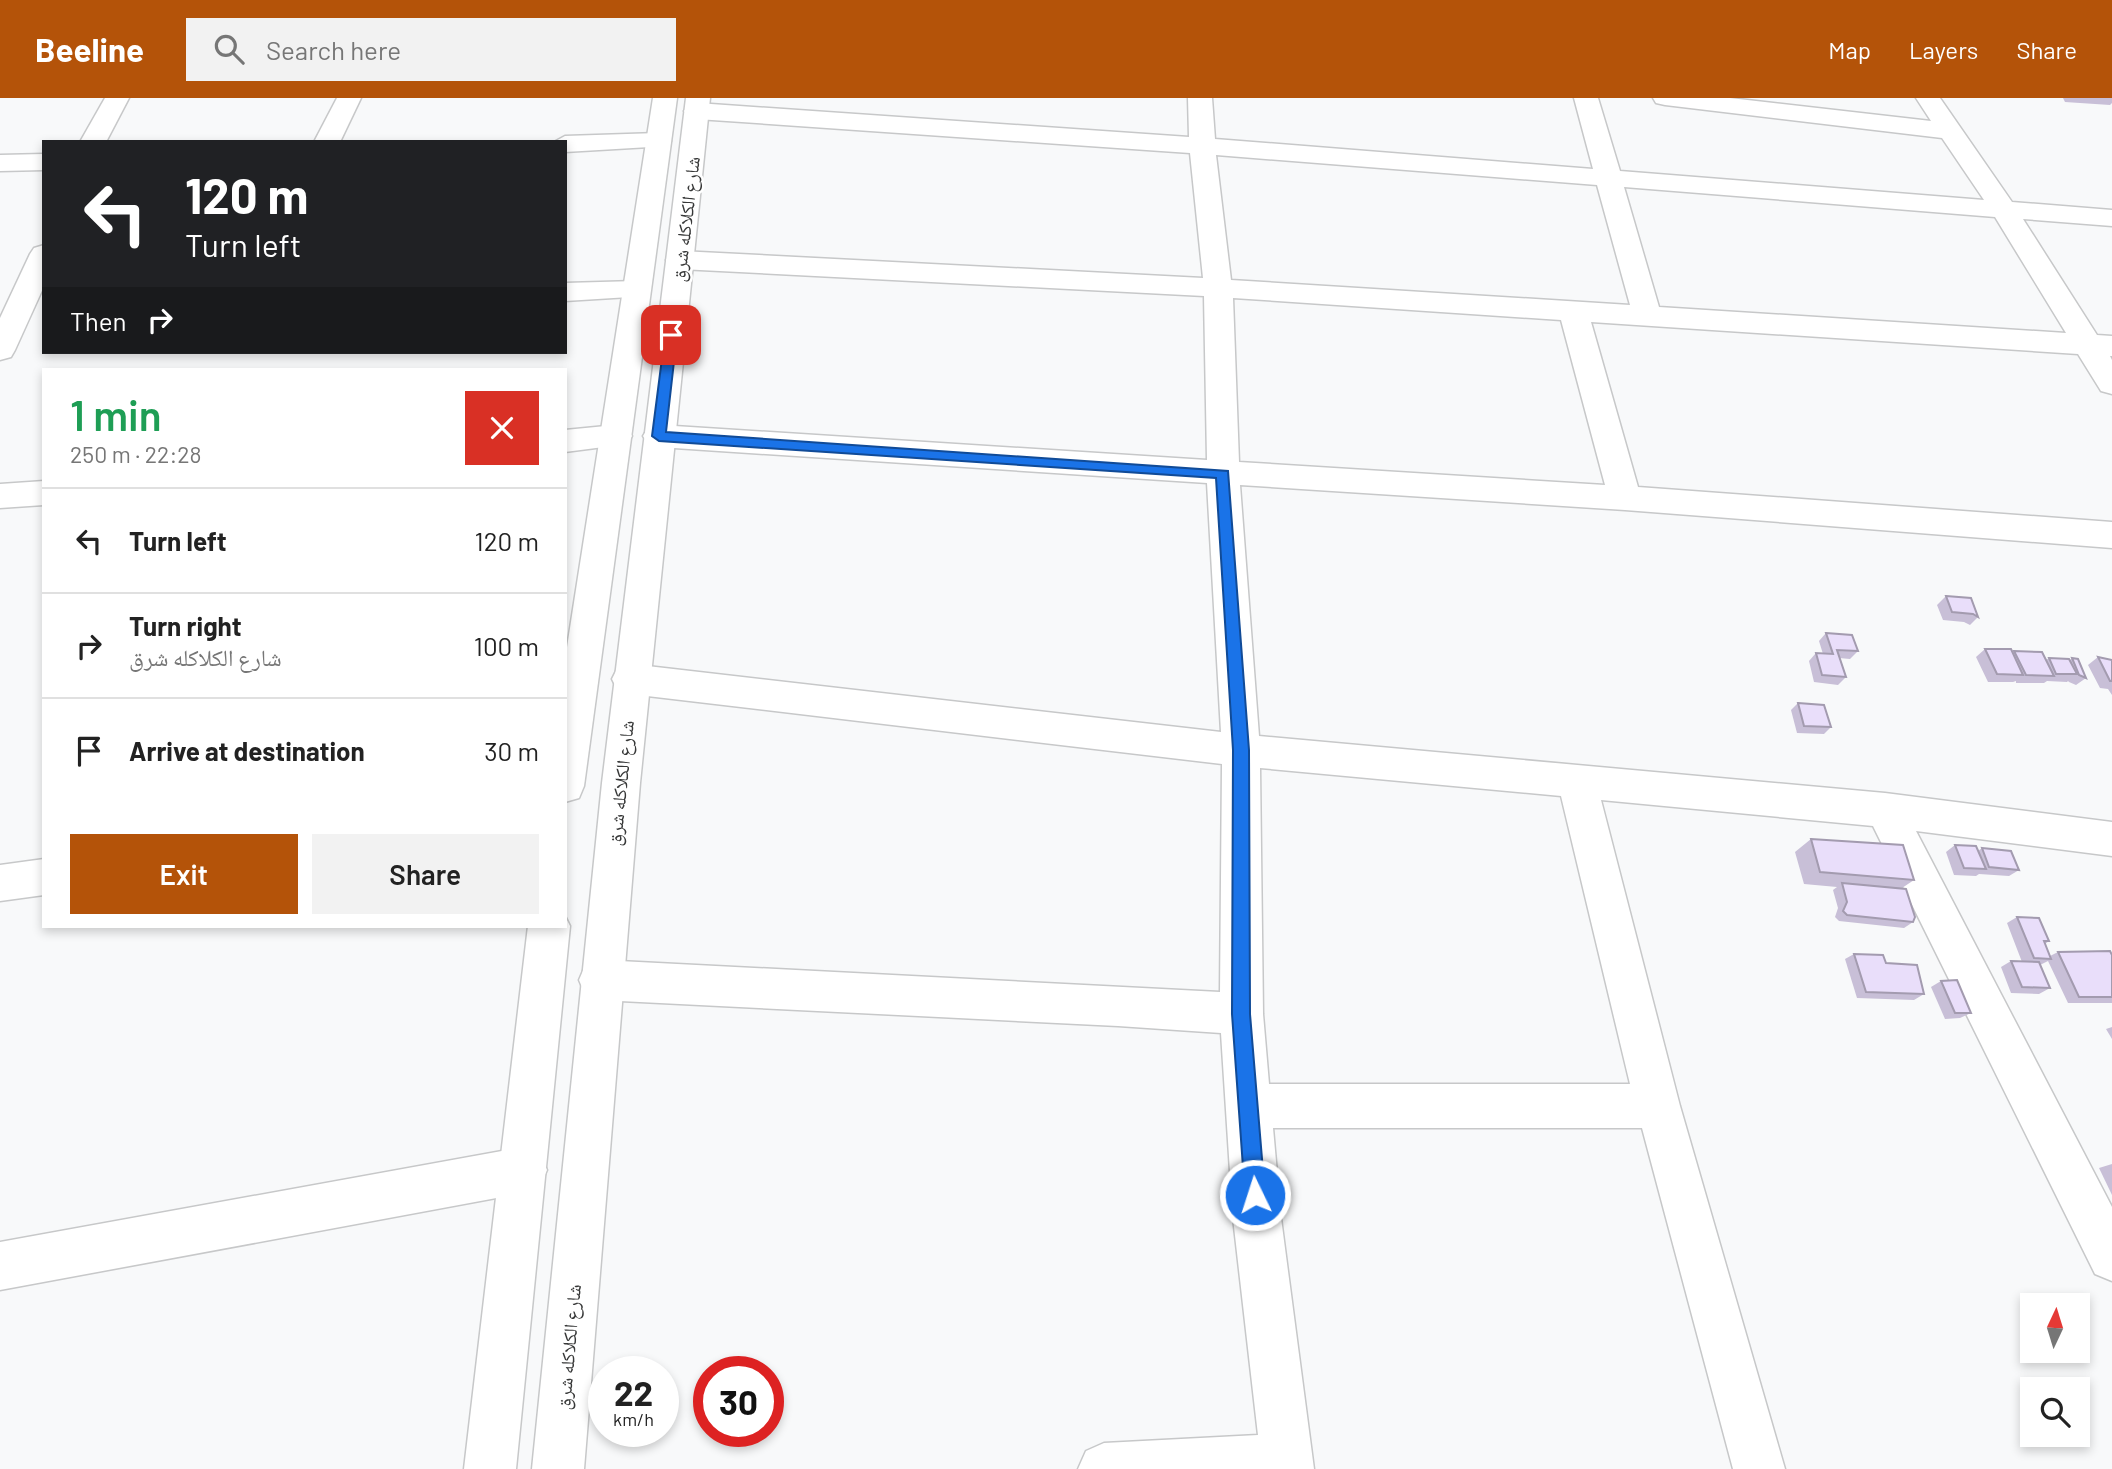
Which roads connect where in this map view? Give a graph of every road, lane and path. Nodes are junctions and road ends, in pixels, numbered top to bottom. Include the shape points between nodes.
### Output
1 (117, 98) edge
2 (349, 98) edge
3 (1200, 98) edge
4 (1586, 98) edge
5 (1665, 98) edge
6 (1928, 98) edge
7 (687, 102) edge
8 (1950, 131) junction
9 (94, 140) edge
10 (328, 140) edge
11 (658, 141) junction
12 (567, 144) edge
13 (1202, 146) junction
14 (42, 162) edge
15 (0, 163) edge
16 (1611, 179) junction
17 (2004, 210) junction
18 (2112, 218) edge
19 (42, 259) edge
20 (680, 260) junction
21 (1218, 288) junction
22 (636, 290) junction
23 (567, 292) edge
24 (1574, 312) junction
25 (21, 313) edge
26 (1647, 316) junction
27 (2100, 345) edge
28 (0, 350) edge
29 (2112, 384) edge
30 (616, 436) junction
31 (659, 436) junction
32 (567, 442) edge
33 (1223, 474) junction
34 (42, 493) edge
35 (0, 496) edge
36 (1625, 498) junction
37 (2112, 535) edge
38 (630, 679) junction
39 (1241, 750) junction
40 (567, 772) edge
41 (1577, 780) junction
42 (1885, 810) junction
43 (2112, 839) edge
44 (42, 877) edge
45 (0, 883) edge
46 (549, 928) edge
47 (600, 981) junction
48 (1241, 1014) junction
49 (1248, 1106) junction
50 (1658, 1106) junction
51 (524, 1170) junction
52 (2112, 1256) edge
53 (0, 1266) edge
54 (1287, 1464) edge
55 (490, 1469) edge
56 (558, 1469) edge
57 (1104, 1469) edge
58 (1759, 1469) edge

1 - 9 street
2 - 10 street
3 - 13 street
4 - 16 street
5 - 8 street
6 - 8 street
7 - 11 street, شارع الكلاكله شرق
7 - 13 street
7 - 20 street, شارع الكلاكله شرق
8 - 17 street
11 - 12 street
11 - 22 street, شارع الكلاكله شرق
13 - 16 street
13 - 21 street
14 - 15 street
16 - 17 street
16 - 26 street
17 - 18 street
17 - 27 street
19 - 25 street
20 - 21 street
20 - 31 street, شارع الكلاكله شرق
21 - 24 street
21 - 33 street
22 - 23 street
22 - 30 street, شارع الكلاكله شرق
24 - 26 street
24 - 36 street
25 - 28 street
26 - 27 street
27 - 29 street
30 - 32 street
30 - 40 street, شارع الكلاكله شرق
31 - 33 street
31 - 38 street, شارع الكلاكله شرق
33 - 36 street
33 - 39 street
34 - 35 street
36 - 37 street
38 - 39 street
38 - 47 street, شارع الكلاكله شرق
39 - 41 street
39 - 48 street
41 - 42 street
41 - 50 street
42 - 43 street
42 - 52 street
44 - 45 street
46 - 51 street
47 - 48 street
47 - 56 street, شارع الكلاكله شرق
48 - 49 street
49 - 50 street
49 - 54 street
50 - 58 street
51 - 53 street
51 - 55 street
54 - 57 street

